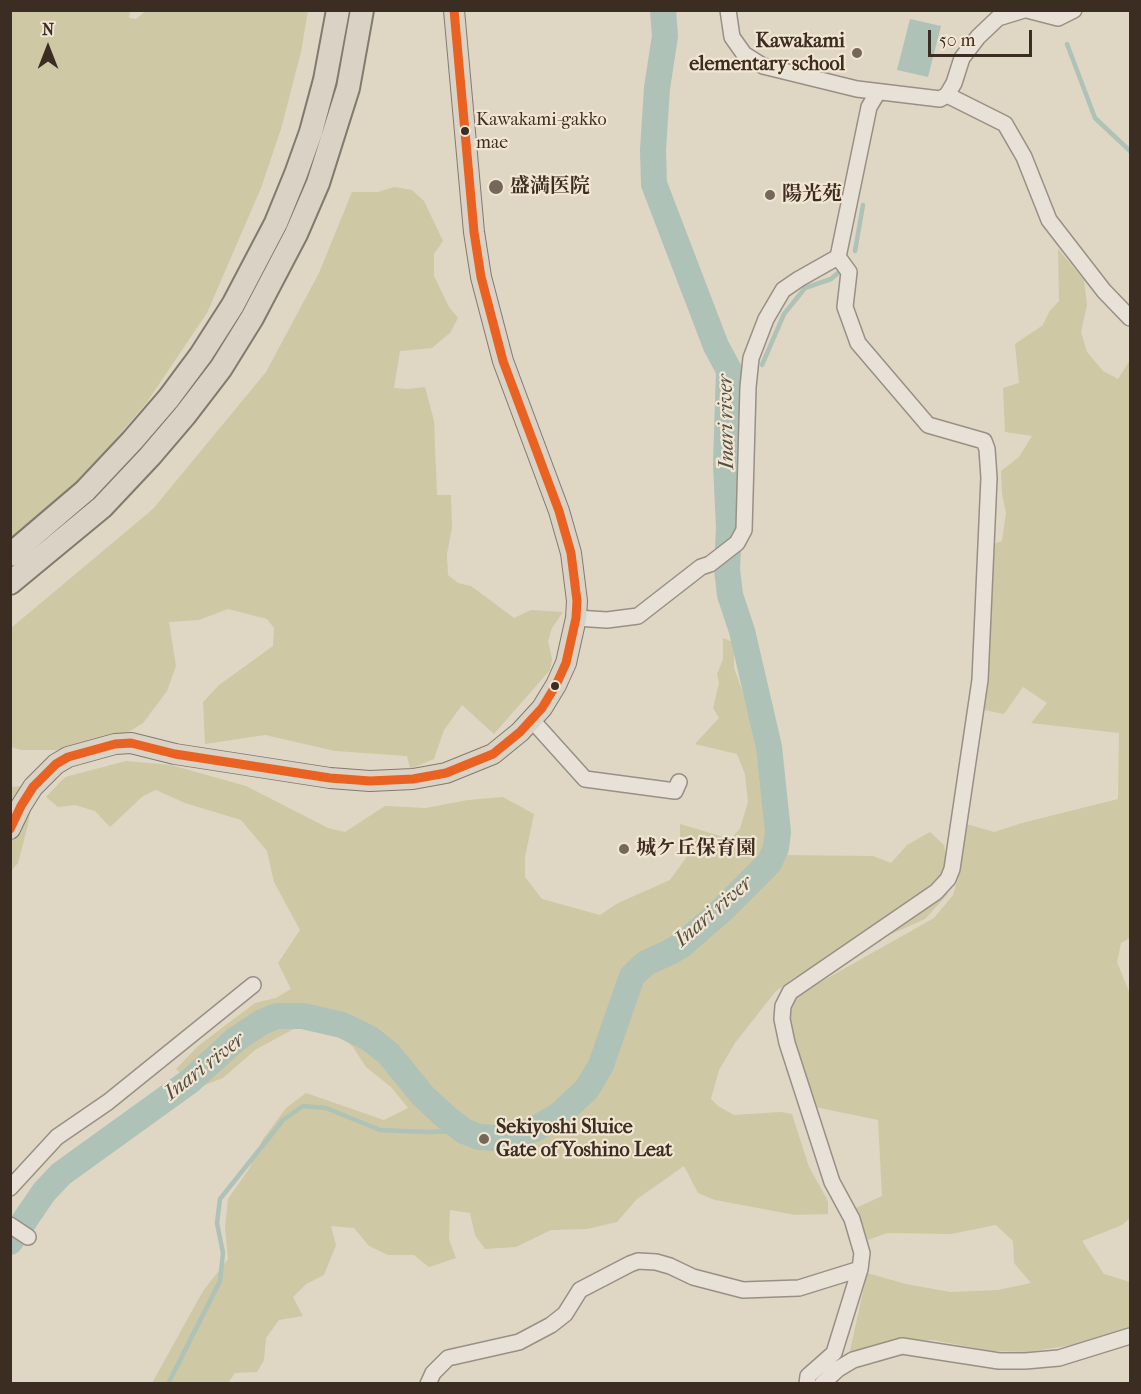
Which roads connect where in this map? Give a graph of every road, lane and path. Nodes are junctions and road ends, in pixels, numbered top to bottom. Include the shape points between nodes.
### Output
1 (338, 10) edge
2 (362, 10) edge
3 (454, 10) edge
4 (728, 10) edge
5 (1025, 10) edge
6 (1074, 10) edge
7 (878, 92) junction
8 (947, 95) junction
9 (838, 257) junction
10 (1131, 318) edge
11 (10, 555) edge
12 (10, 583) edge
13 (576, 618) junction
14 (531, 720) junction
15 (679, 782) dead end
16 (10, 829) edge
17 (253, 985) dead end
18 (10, 1188) edge
19 (10, 1225) edge
20 (28, 1238) dead end
21 (860, 1269) junction
22 (1131, 1336) edge
23 (428, 1383) edge
24 (807, 1383) edge
25 (822, 1383) edge

1 - 11 highway via 311,132 276,223 233,305 201,355 132,441 85,491
2 - 12 highway via 348,88 318,183 252,318 221,368 150,456 102,507
3 - 13 main road via 481,277 503,361 571,553
4 - 7 street via 732,37 744,54 763,66
5 - 6 street via 1058,18
5 - 8 street via 998,18 978,37 962,58
7 - 8 street via 940,99
7 - 9 street via 869,107
8 - 10 street via 1005,124 1024,157 1049,220 1104,291
9 - 13 street via 783,290 766,319 751,358 744,530 737,543 638,616
9 - 21 street via 849,272 845,307 858,344 928,426 984,441 988,468 979,694 950,874 936,892 790,992 783,1006 787,1043 832,1182 861,1243
13 - 14 main road via 566,663 542,708
14 - 15 street via 585,779 675,791
14 - 16 main road via 492,754 446,773 413,779 330,778 175,754 131,743 115,744 56,764 33,788
17 - 18 street via 108,1102 57,1137
19 - 20 street
21 - 23 street via 799,1288 743,1290 656,1262 630,1264 580,1290 565,1314 551,1325 519,1342 448,1358
21 - 24 street via 834,1353 808,1376
22 - 25 street via 1059,1358 1025,1361 999,1361 902,1346 853,1360

